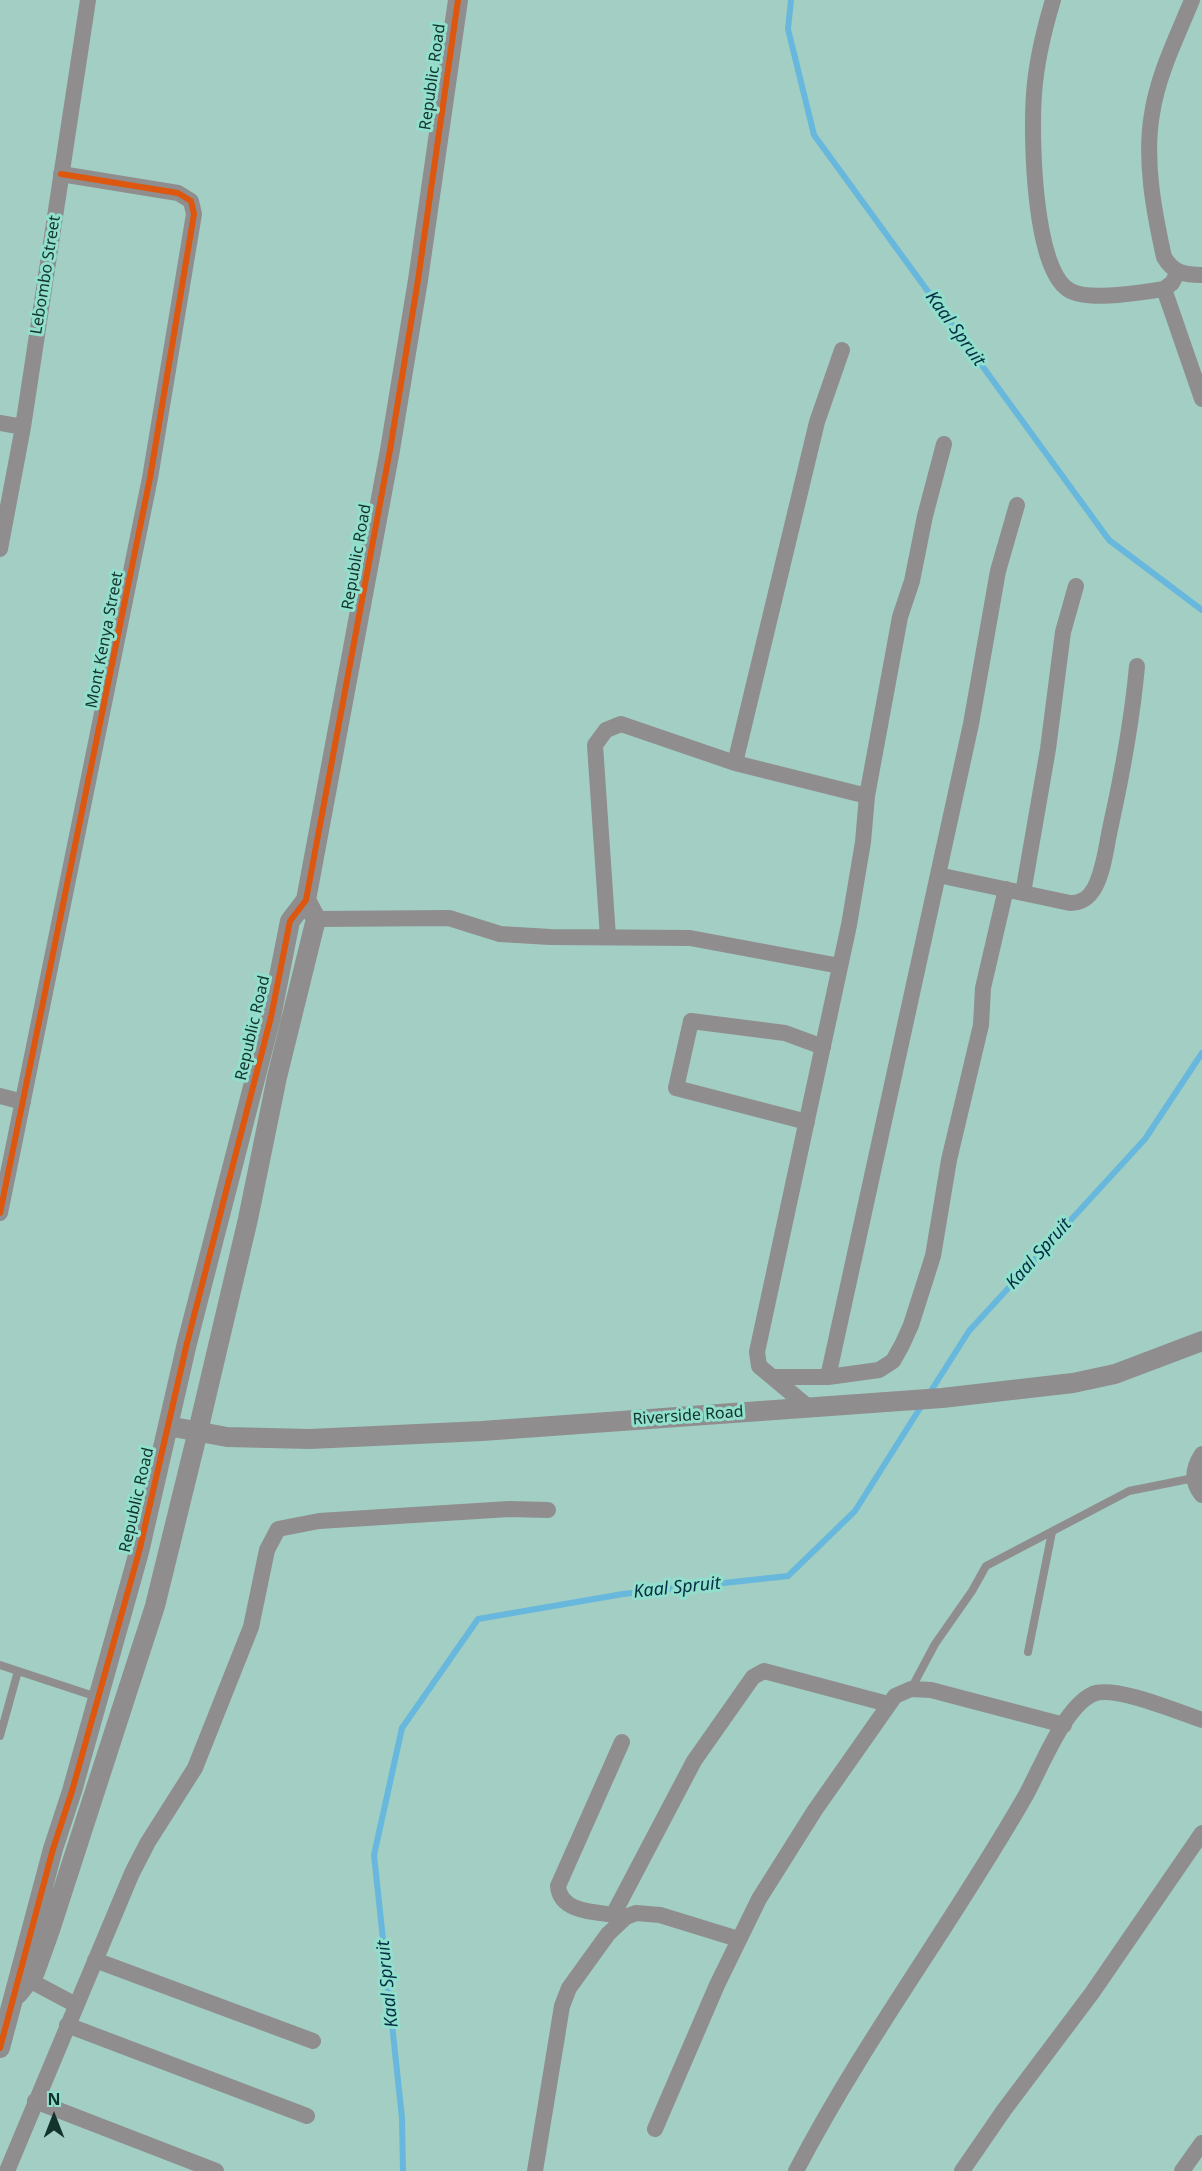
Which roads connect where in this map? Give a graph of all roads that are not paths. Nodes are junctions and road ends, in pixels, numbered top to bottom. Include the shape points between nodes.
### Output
1 (88, 0) edge
2 (458, 0) edge
3 (1053, 0) edge
4 (1192, 0) edge
5 (61, 174) junction
6 (1178, 272) junction
7 (1202, 275) edge
8 (1164, 289) junction
9 (842, 350) dead end
10 (1202, 399) edge
11 (0, 423) edge
12 (23, 427) junction
13 (944, 444) dead end
14 (1017, 505) dead end
15 (0, 549) edge
16 (1076, 586) dead end
17 (1137, 666) dead end
18 (735, 763) junction
19 (867, 796) junction
20 (938, 875) junction
21 (1015, 891) junction
22 (306, 900) junction
23 (316, 919) junction
24 (608, 937) junction
25 (840, 966) junction
26 (823, 1047) junction
27 (0, 1096) edge
28 (23, 1102) junction
29 (807, 1122) junction
30 (0, 1213) edge
31 (1202, 1341) edge
32 (772, 1377) junction
33 (828, 1377) junction
34 (808, 1407) junction
35 (168, 1426) junction
36 (198, 1431) junction
37 (1202, 1454) edge
38 (1194, 1478) junction
39 (1202, 1495) edge
40 (548, 1510) dead end
41 (1052, 1532) junction
42 (1028, 1652) dead end
43 (0, 1665) edge
44 (18, 1671) junction
45 (910, 1689) junction
46 (97, 1697) junction
47 (888, 1704) junction
48 (1202, 1720) edge
49 (1064, 1725) junction
50 (0, 1736) edge
51 (622, 1742) dead end
52 (1202, 1833) edge
53 (619, 1916) junction
54 (738, 1939) junction
55 (95, 1960) junction
56 (29, 1980) junction
57 (16, 1996) junction
58 (76, 2005) junction
59 (67, 2025) junction
60 (313, 2041) dead end
61 (1, 2045) edge
62 (35, 2101) junction
63 (307, 2116) dead end
64 (655, 2129) dead end
65 (1202, 2144) edge
66 (9, 2170) edge
67 (216, 2171) edge
68 (535, 2171) edge
69 (796, 2171) edge
70 (962, 2171) edge
71 (1182, 2171) edge

1 - 5 street, Lebombo Street
2 - 22 street, Republic Road via 392,439
3 - 8 street via 1034,92 1033,126 1039,214 1047,260 1061,285 1072,292 1090,295
4 - 6 street via 1160,80 1149,152 1161,240 1169,266
5 - 12 street, Lebombo Street
5 - 28 street, Mont Kenya Street via 178,193 191,201 194,214 148,490
6 - 7 street
6 - 8 street
8 - 10 street
9 - 18 street via 817,422
11 - 12 street
12 - 15 street, Lebombo Street
13 - 19 street via 900,617
14 - 20 street via 998,571 985,656
16 - 21 street via 1063,632 1048,748
17 - 21 street via 1118,791 1095,888 1081,903
18 - 19 street
18 - 24 street via 621,724 606,729 595,745
19 - 25 street via 863,842
20 - 21 street
20 - 33 street
21 - 33 street via 983,988 981,1025 949,1160 933,1256 911,1325 893,1361 879,1370
22 - 23 street
22 - 35 street, Republic Road via 290,921 271,1017
23 - 24 street via 449,918 500,934
23 - 36 street, Republic Road
24 - 25 street via 719,941
25 - 26 street
26 - 29 street
26 - 29 street via 785,1033 691,1021 676,1088
27 - 28 street
28 - 30 street, Mont Kenya Street
29 - 32 street via 757,1352 759,1366
31 - 34 street, Riverside Road via 1126,1370 1073,1383 942,1398
32 - 33 street
32 - 34 street
34 - 36 street, Riverside Road via 310,1440 245,1438
35 - 36 street, Riverside Road
35 - 46 street, Republic Road via 136,1563
36 - 56 street, Republic Road via 131,1683 50,1929
37 - 38 street
38 - 39 street
38 - 41 lane via 1130,1491
40 - 55 street via 319,1521 278,1529 267,1550 251,1627 195,1768 148,1842
41 - 42 lane
41 - 45 lane via 986,1566 934,1644
43 - 44 lane
44 - 46 lane
44 - 50 lane
45 - 47 street
45 - 49 street via 941,1692
46 - 57 street, Republic Road via 20,1966
47 - 53 street via 765,1671 753,1677 694,1761
47 - 54 street via 783,1859
48 - 49 street via 1103,1692 1084,1700
49 - 69 street via 1017,1810 844,2083
51 - 53 street via 558,1886 559,1896 566,1904
52 - 70 street
53 - 54 street via 660,1915
53 - 68 street via 569,1988 562,2006
54 - 64 street
55 - 58 street
55 - 60 street
56 - 57 street, Republic Road
56 - 58 street
57 - 61 street, Republic Road
58 - 59 street
59 - 62 street
59 - 63 street
62 - 66 street
62 - 67 street
65 - 71 street

